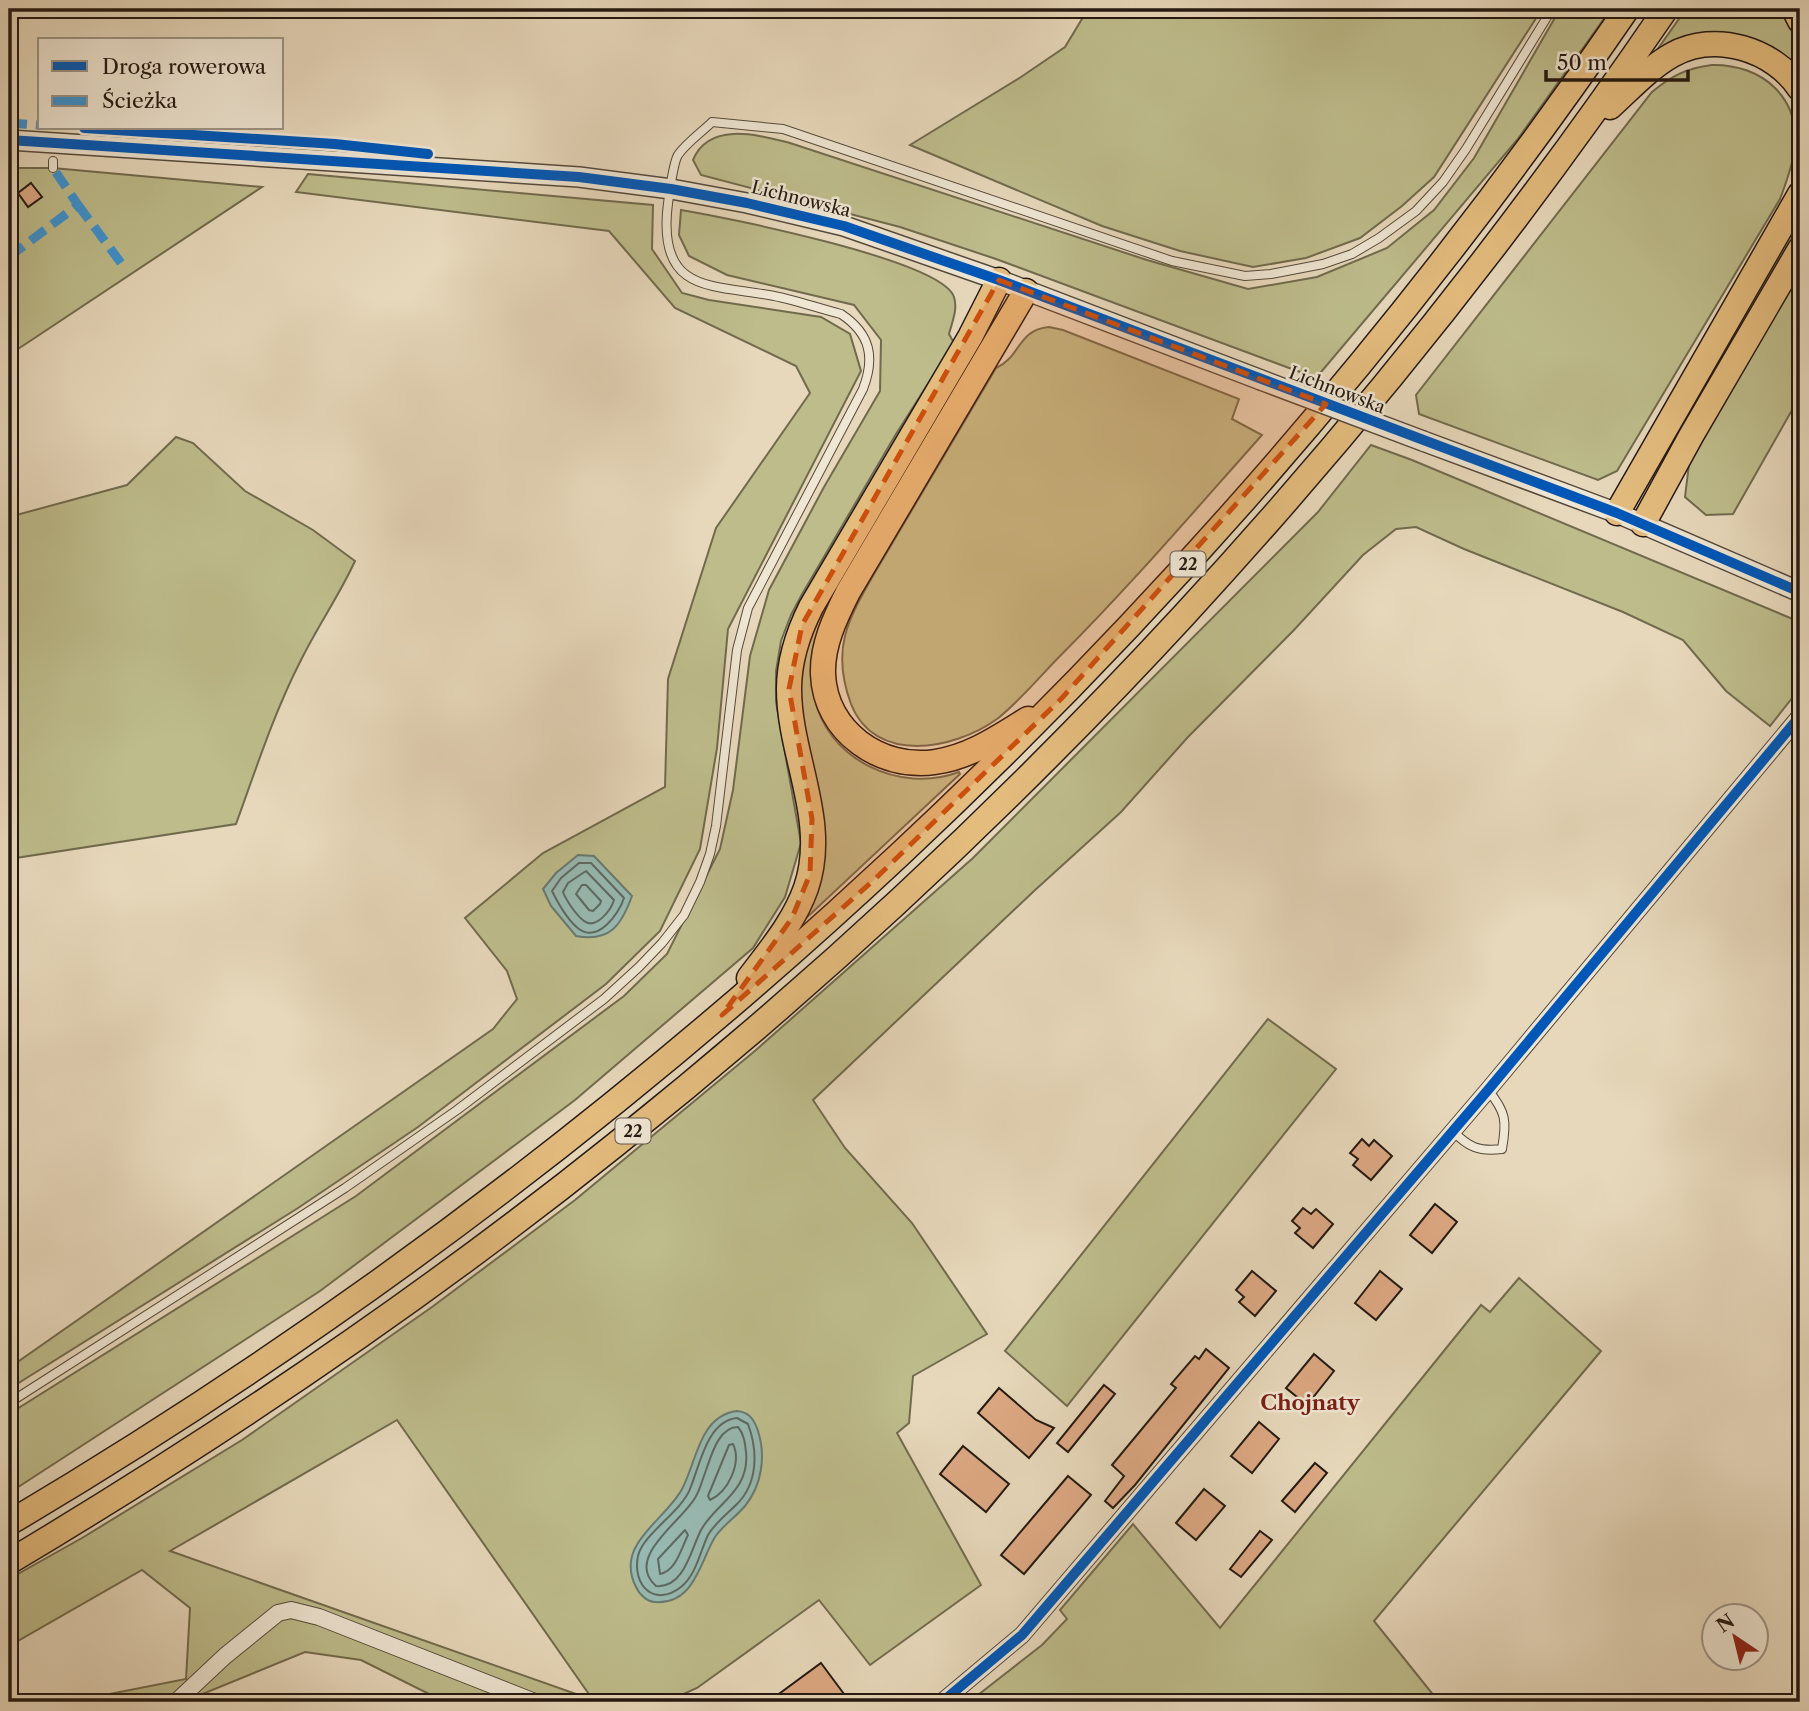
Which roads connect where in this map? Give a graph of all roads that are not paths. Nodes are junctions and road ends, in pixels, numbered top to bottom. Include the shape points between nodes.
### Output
1 (1552, 9) edge
2 (1627, 9) edge
3 (1667, 9) edge
4 (1794, 9) edge
5 (1800, 21) edge
6 (1800, 89) edge
7 (1576, 138) junction
8 (9, 140) edge
9 (671, 189) junction
10 (1800, 194) edge
11 (1800, 249) edge
12 (999, 280) junction
13 (1026, 290) junction
14 (1617, 513) junction
15 (1643, 524) junction
16 (1800, 592) edge
17 (1061, 699) junction
18 (1800, 716) edge
19 (722, 1015) junction
20 (1488, 1090) junction
21 (1452, 1131) junction
22 (9, 1403) edge
23 (9, 1523) edge
24 (9, 1562) edge
25 (176, 1702) edge
26 (535, 1702) edge
27 (942, 1702) edge

1 - 9 lane via 1431,197 1402,223 1361,249 1300,270 1245,276 1172,261 783,129 712,122 677,156
2 - 17 main road, 22 via 1484,206 1348,379 1198,553
3 - 7 main road, 22
4 - 5 main road
6 - 7 main road via 1776,64 1756,52 1721,44 1695,47 1660,64
7 - 24 main road, 22 via 1430,331 1249,545 1079,727 894,906 712,1066 469,1258 210,1438
8 - 9 street, Lichnowska via 579,177
9 - 12 street, Lichnowska via 844,226
9 - 22 lane via 668,249 688,276 703,286 771,296 841,314 863,336 871,365 863,389 757,588 740,629 716,826 700,882 684,915 604,999 457,1111
10 - 14 main road
11 - 15 main road
12 - 13 street, Lichnowska
12 - 19 main road via 802,625 791,662 789,690 812,819 810,874 792,918
13 - 14 street, Lichnowska, bridge
13 - 17 main road, 22 via 848,592 827,641 823,675 830,705 847,732 865,748 893,761 916,764 946,760 979,748
14 - 15 street, Lichnowska
15 - 16 street, Lichnowska
17 - 19 main road, 22 via 876,878
18 - 20 street
19 - 23 main road, 22 via 568,1141 379,1282 183,1416
20 - 21 street
20 - 21 lane via 1507,1125 1502,1149 1485,1151 1466,1144
21 - 27 street via 1022,1635
25 - 26 street via 278,1613 291,1610

